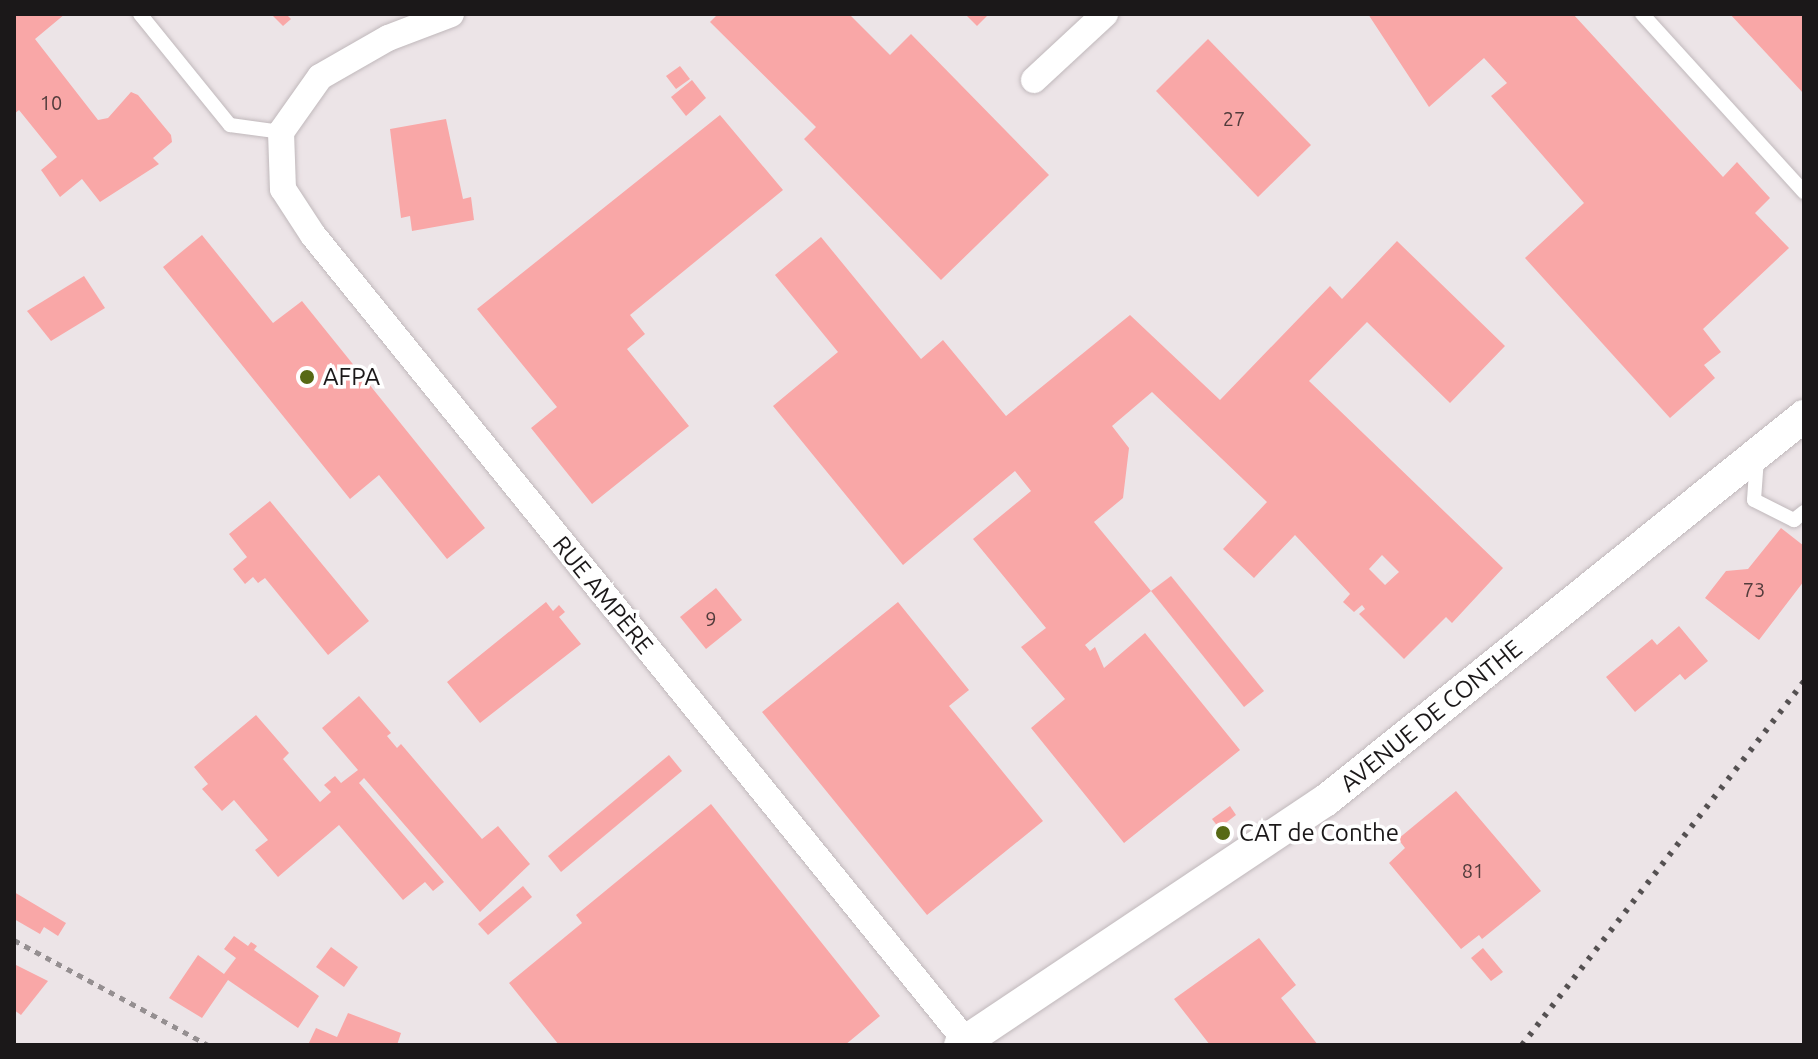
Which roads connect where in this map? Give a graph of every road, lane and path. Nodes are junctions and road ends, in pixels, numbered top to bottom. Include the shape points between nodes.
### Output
1 (140, 14) edge
2 (451, 14) edge
3 (1105, 14) edge
4 (1642, 14) edge
5 (1034, 80) dead end
6 (281, 132) junction
7 (1804, 192) edge
8 (1804, 416) edge
9 (1758, 454) junction
10 (1804, 512) edge
11 (14, 940) edge
12 (963, 1043) edge
13 (208, 1045) edge

1 - 6 lane via 230,125
2 - 6 street via 388,38 320,77
3 - 5 street
4 - 7 lane
6 - 12 street, RUE AMPÈRE via 283,189 313,235
8 - 9 street, AVENUE DE CONTHE
9 - 10 lane via 1754,500 1794,520
9 - 12 street, AVENUE DE CONTHE via 1325,801
11 - 13 path

